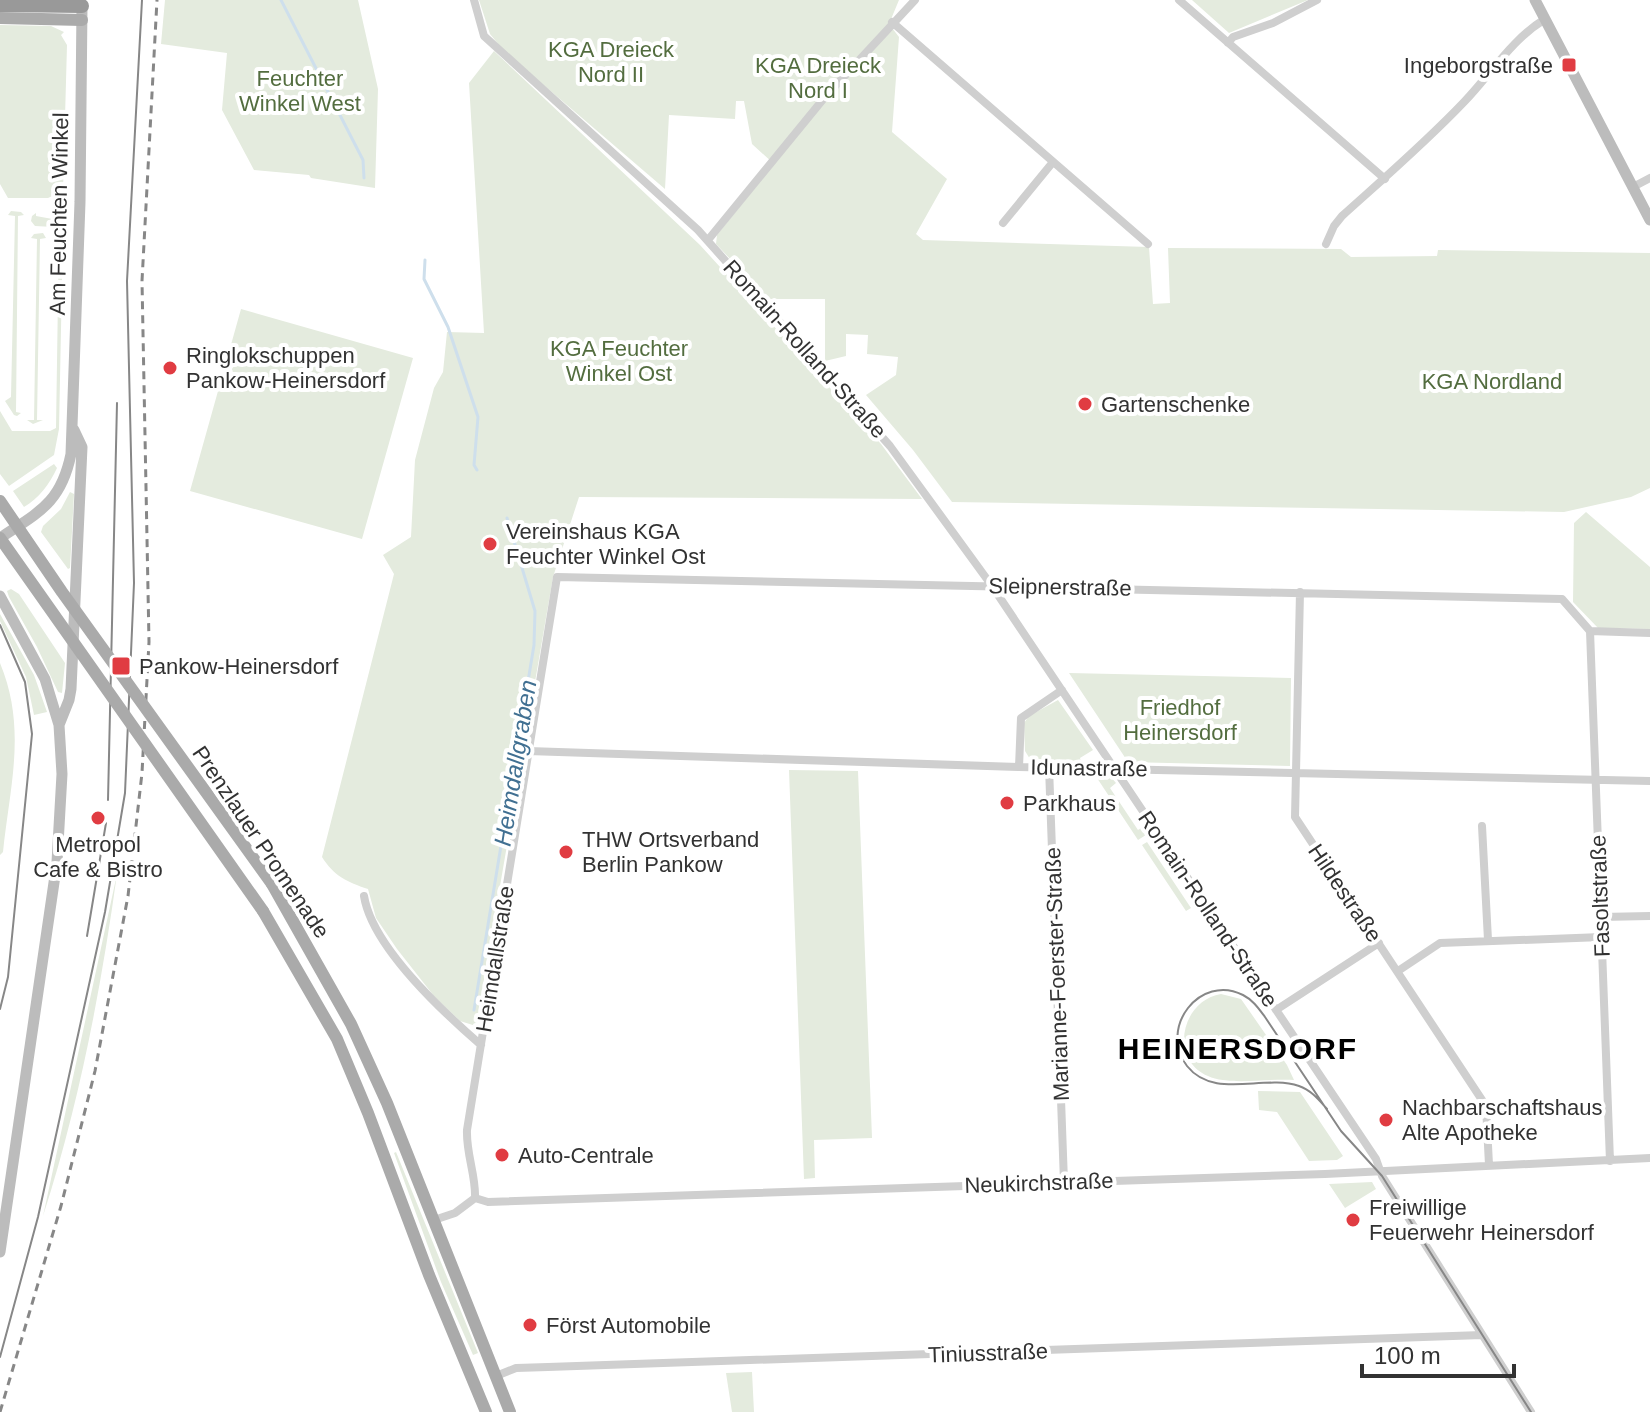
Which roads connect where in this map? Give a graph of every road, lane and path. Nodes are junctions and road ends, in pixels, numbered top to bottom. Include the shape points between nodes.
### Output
1 (474, 0) edge
2 (915, 0) edge
3 (1179, 0) edge
4 (1317, 0) edge
5 (1535, 0) edge
6 (0, 5) edge
7 (82, 9) edge
8 (0, 18) edge
9 (1545, 19) junction
10 (892, 22) junction
11 (1228, 43) junction
12 (1053, 162) junction
13 (1650, 178) edge
14 (1385, 179) junction
15 (1633, 187) junction
16 (1650, 220) edge
17 (1003, 223) dead end
18 (708, 240) junction
19 (1148, 244) dead end
20 (1326, 244) dead end
21 (74, 429) junction
22 (0, 501) edge
23 (2, 535) edge
24 (557, 577) joint
25 (992, 586) junction
26 (1300, 592) junction
27 (0, 596) edge
28 (1590, 631) junction
29 (1650, 633) edge
30 (1062, 690) junction
31 (59, 725) junction
32 (528, 751) junction
33 (1019, 767) junction
34 (1049, 767) junction
35 (1113, 767) junction
36 (1296, 774) junction
37 (1596, 780) junction
38 (1650, 781) edge
39 (1482, 826) dead end
40 (364, 896) dead end
41 (1650, 916) edge
42 (1601, 917) junction
43 (1602, 937) junction
44 (1488, 940) junction
45 (1379, 943) junction
46 (1398, 971) junction
47 (1276, 1010) junction
48 (481, 1045) junction
49 (1650, 1158) edge
50 (1610, 1161) junction
51 (1489, 1165) junction
52 (1380, 1170) junction
53 (1064, 1182) junction
54 (475, 1198) junction
55 (434, 1220) junction
56 (0, 1252) edge
57 (1482, 1335) junction
58 (496, 1376) junction
59 (486, 1412) edge
60 (510, 1412) edge
61 (1531, 1412) edge

1 - 18 street, Romain-Rolland-Straße via 484,36
2 - 10 street
3 - 11 street
4 - 11 street
5 - 9 main road
6 - 7 highway
7 - 8 main road
7 - 21 main road, Am Feuchten Winkel
9 - 14 street via 1520,36 1470,96
9 - 15 main road
10 - 12 street
10 - 18 street
11 - 14 street
12 - 17 street
12 - 19 street
13 - 15 street
14 - 20 street via 1342,216
15 - 16 main road
18 - 25 street, Romain-Rolland-Straße via 890,446
21 - 23 main road, Am Feuchten Winkel via 60,489 49,503
21 - 31 main road, Am Feuchten Winkel via 82,447 73,652 69,700
22 - 55 main road, Prenzlauer Promenade, bridge via 272,884 351,1024
23 - 59 main road, Prenzlauer Promenade, bridge via 263,911 337,1039
24 - 25 street, Sleipnerstraße
24 - 32 street, Heimdallstraße
25 - 26 street, Sleipnerstraße
25 - 30 street, Romain-Rolland-Straße
26 - 28 street, Sleipnerstraße via 1562,599
26 - 36 street, Hildestraße
27 - 31 main road via 45,679
28 - 29 street
28 - 37 street, Fasoltstraße
30 - 33 street via 1021,718
30 - 35 street, Romain-Rolland-Straße
31 - 56 main road via 57,862
32 - 33 street, Idunastraße
32 - 48 street, Heimdallstraße
33 - 34 street, Idunastraße
34 - 35 street, Idunastraße
34 - 53 street, Marianne-Foerster-Straße
35 - 36 street, Idunastraße
35 - 47 street, Romain-Rolland-Straße
36 - 37 street, Idunastraße
36 - 45 street, Hildestraße via 1295,817
37 - 38 street, Idunastraße
37 - 42 street, Fasoltstraße
39 - 44 street
40 - 48 street via 366,910 412,979
41 - 42 street
42 - 43 street, Fasoltstraße
43 - 44 street
43 - 50 street, Fasoltstraße
44 - 46 street via 1440,943
45 - 46 street, Hildestraße
45 - 47 street
46 - 51 street, Hildestraße via 1486,1106
47 - 52 street, Romain-Rolland-Straße
48 - 54 street, Heimdallstraße via 466,1149
49 - 50 street, Neukirchstraße
50 - 51 street, Neukirchstraße
51 - 52 street, Neukirchstraße
52 - 53 street, Neukirchstraße
52 - 57 street, Romain-Rolland-Straße
53 - 54 street, Neukirchstraße via 498,1202
54 - 55 street
55 - 58 main road, Prenzlauer Promenade
57 - 58 street, Tiniusstraße via 516,1368
57 - 61 street, Romain-Rolland-Straße
58 - 60 main road, Prenzlauer Promenade

